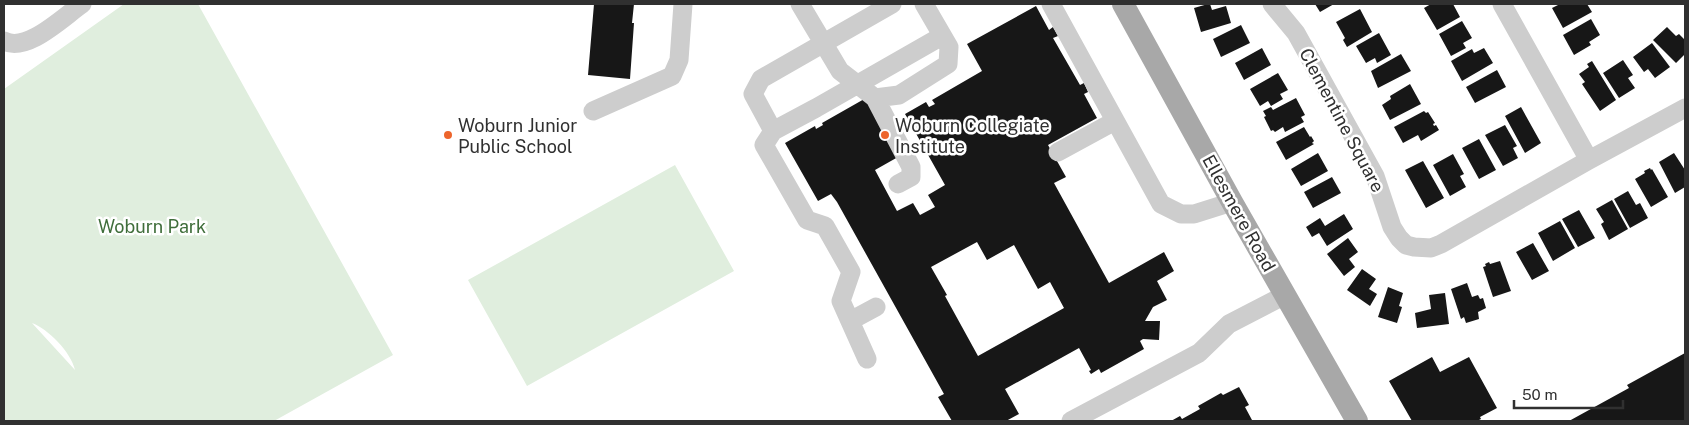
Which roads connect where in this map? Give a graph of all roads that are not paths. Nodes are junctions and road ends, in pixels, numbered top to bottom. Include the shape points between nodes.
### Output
1 (82, 4) edge
2 (683, 4) edge
3 (800, 4) edge
4 (892, 4) edge
5 (924, 4) edge
6 (1051, 4) edge
7 (1123, 4) edge
8 (1272, 4) edge
9 (1502, 4) edge
10 (942, 36) junction
11 (7, 43) edge
12 (822, 44) junction
13 (857, 84) junction
14 (875, 98) junction
15 (1685, 108) edge
16 (593, 111) dead end
17 (1115, 121) junction
18 (773, 131) junction
19 (1058, 152) dead end
20 (1589, 160) junction
21 (898, 184) dead end
22 (1232, 202) junction
23 (1285, 295) junction
24 (876, 307) dead end
25 (850, 321) junction
26 (867, 359) dead end
27 (1072, 421) edge
28 (1357, 421) edge

1 - 11 street via 29,41
2 - 16 street via 679,60 672,76
3 - 12 street
4 - 12 street
5 - 10 street
6 - 17 street
7 - 22 main road, Ellesmere Road
8 - 20 street, Clementine Square via 1296,33 1316,67 1375,176 1392,227 1406,244 1422,248 1441,244
9 - 20 street
10 - 13 street
10 - 14 street via 949,47 948,64 899,95
12 - 13 street via 840,71
12 - 18 street via 761,79 753,94
13 - 14 street
13 - 18 street
14 - 21 street via 911,167 911,177
15 - 20 street, Clementine Square
17 - 19 street
17 - 22 street via 1161,204 1181,214 1194,214
18 - 25 street via 764,146 807,220 824,226 851,272 841,301
22 - 23 main road, Ellesmere Road
23 - 27 street via 1229,324 1199,354
23 - 28 main road, Ellesmere Road
24 - 25 street
25 - 26 street

